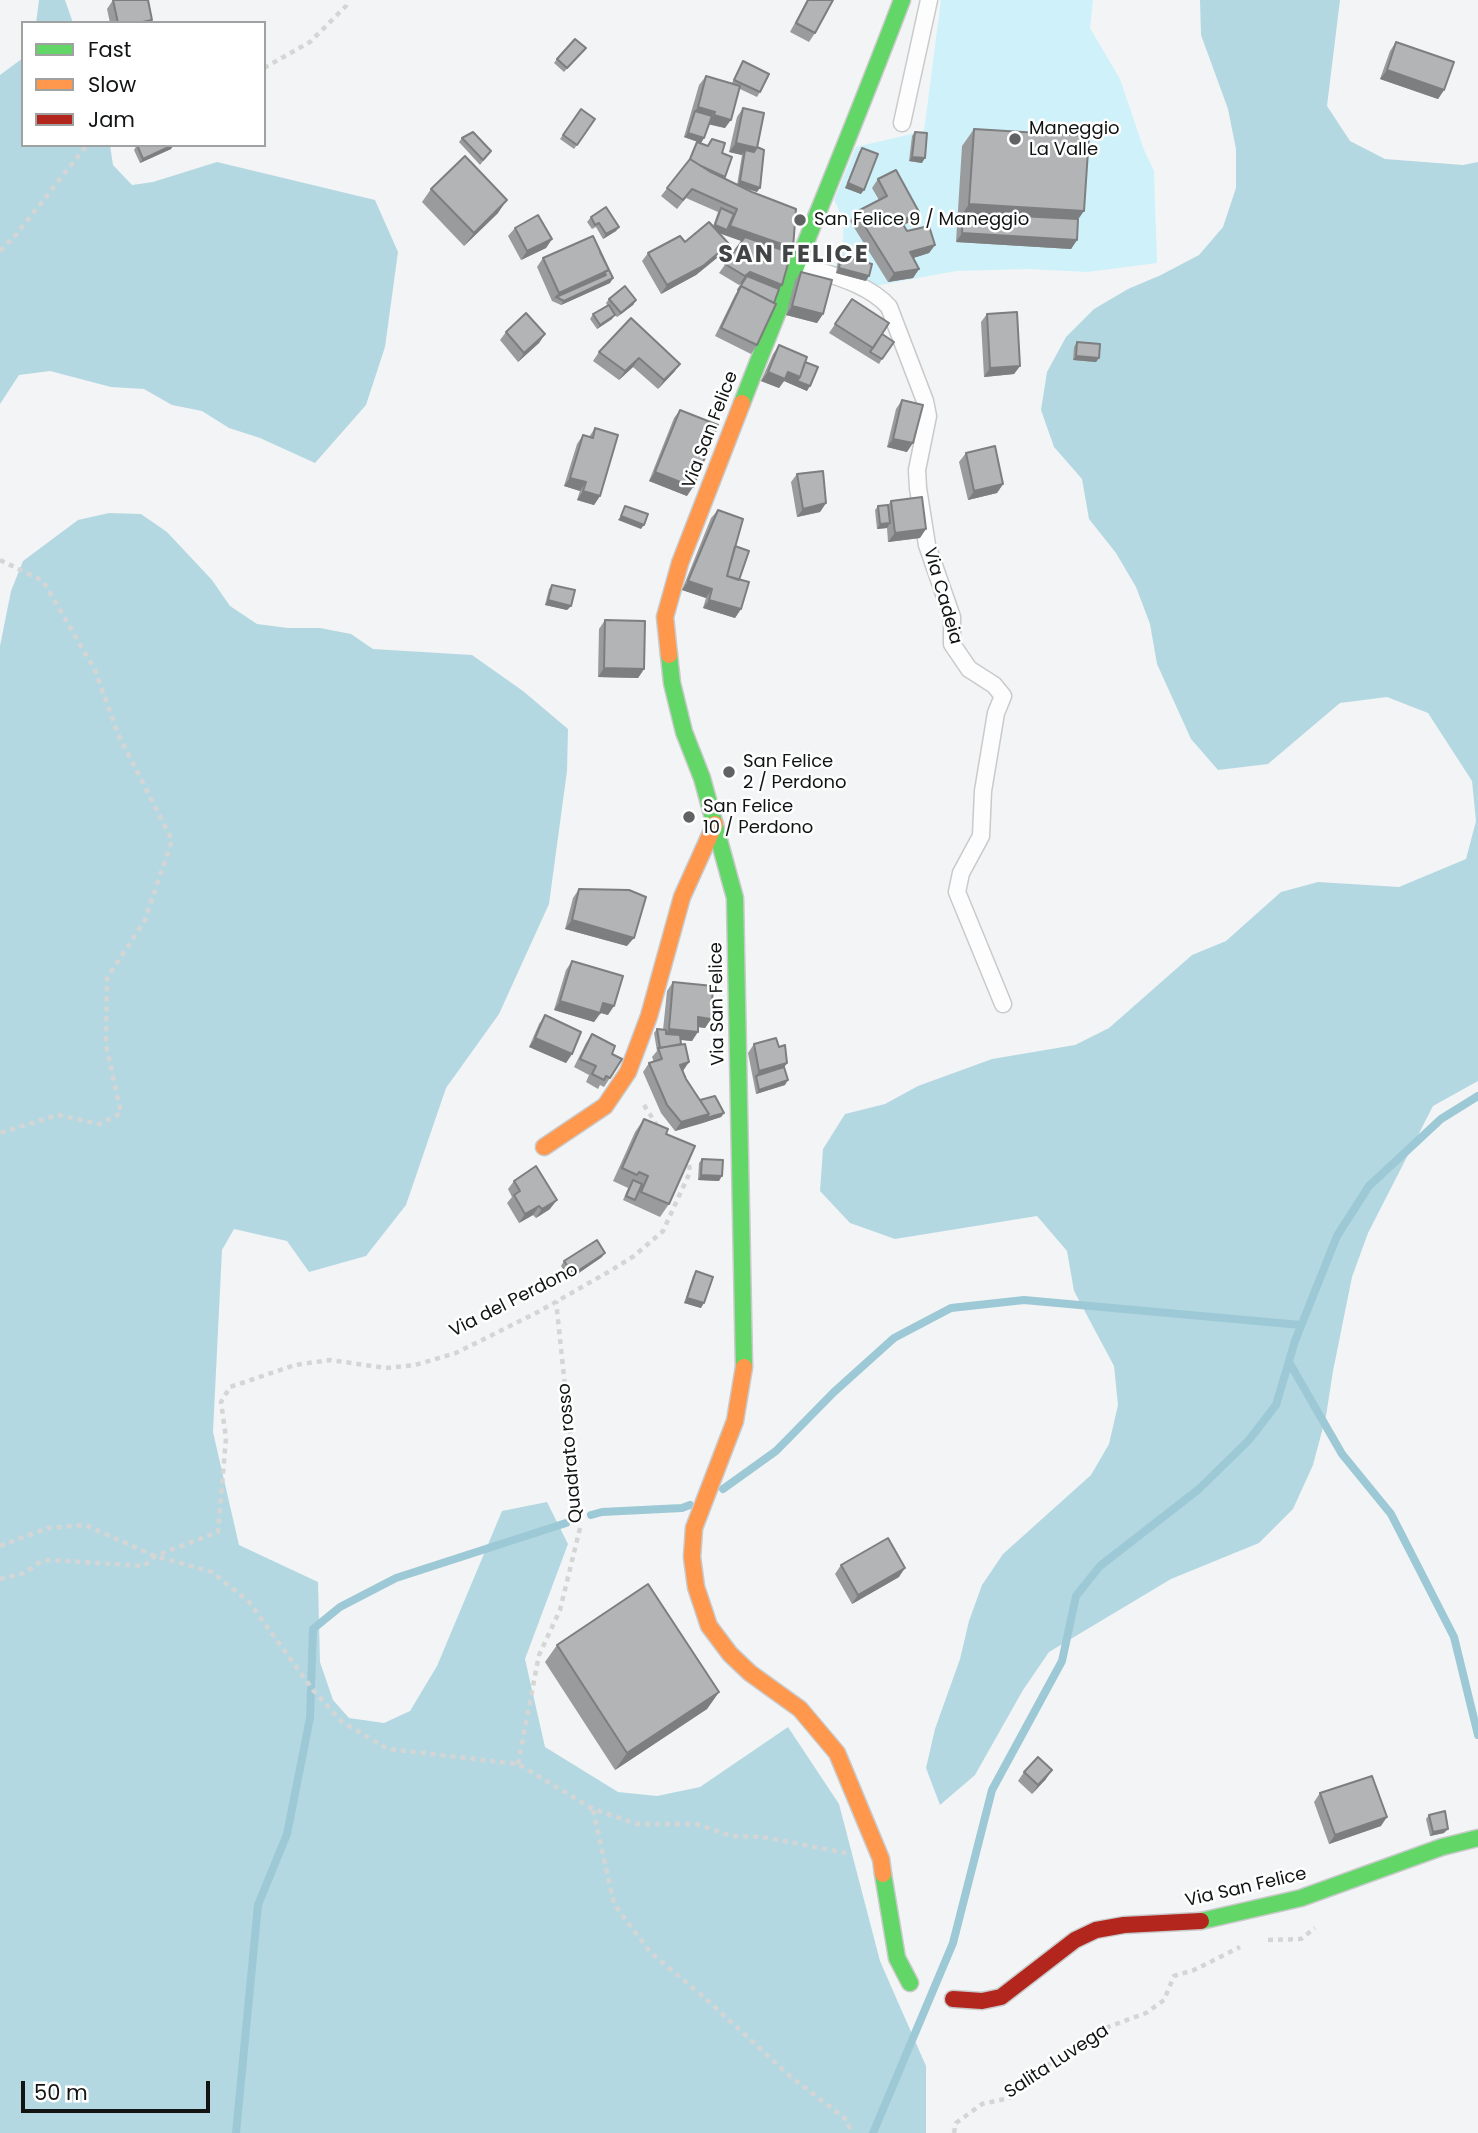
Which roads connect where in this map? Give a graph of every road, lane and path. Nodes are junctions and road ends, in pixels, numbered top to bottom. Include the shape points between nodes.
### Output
1 (347, 0) edge
2 (902, 0) edge
3 (929, 0) edge
4 (266, 67) edge
5 (902, 123) dead end
6 (85, 147) edge
7 (0, 251) edge
8 (796, 263) junction
9 (0, 560) edge
10 (715, 824) junction
11 (1003, 1004) dead end
12 (628, 1072) junction
13 (0, 1133) edge
14 (664, 1134) edge
15 (544, 1147) dead end
16 (688, 1154) edge
17 (556, 1301) junction
18 (0, 1546) edge
19 (155, 1556) junction
20 (0, 1578) edge
21 (518, 1764) junction
22 (593, 1810) junction
23 (1478, 1838) edge
24 (881, 1858) junction
25 (1301, 1898) junction
26 (1266, 1940) dead end
27 (1244, 1945) dead end
28 (910, 1983) dead end
29 (953, 1999) dead end
30 (850, 2133) edge
31 (954, 2133) edge

1 - 4 path via 310,42
2 - 8 street, Via San Felice
3 - 5 lane
6 - 7 path
8 - 10 street, Via San Felice via 680,563 665,617 678,708
8 - 11 lane, Via Cadeia via 881,298 889,307 925,401 928,416 918,488 927,545 952,617 952,644 969,669 1003,696 983,791 981,836 961,873 957,892
9 - 13 path via 43,581 95,670 118,734 172,840 145,920 107,978 106,1045 121,1113 100,1124 58,1115
10 - 12 street via 682,897 649,1016
10 - 24 street, Via San Felice via 735,898 744,1375 735,1420 694,1528 696,1587 709,1626 730,1654 800,1709 837,1753
12 - 14 path
12 - 15 street via 605,1106
16 - 17 path, Via del Perdono via 690,1172 663,1231 626,1261
17 - 19 path, Via del Perdono via 456,1353 415,1365 386,1368 330,1360 295,1365 230,1387 221,1402 226,1438 218,1532
17 - 21 path, Quadrato rosso via 580,1528 560,1610 539,1655
18 - 19 path via 48,1528 85,1525
19 - 20 path, Via del Perdono via 138,1567 41,1561 25,1573
19 - 21 path via 212,1572 249,1602 313,1690 342,1721 388,1749
21 - 22 path
22 - 24 path via 637,1824 696,1824 732,1836 763,1837
22 - 30 path via 614,1904 650,1952 791,2077 847,2120
23 - 25 street, Via San Felice
24 - 28 street, Via San Felice via 897,1958
25 - 26 path via 1317,1927 1301,1939
25 - 29 street, Via San Felice via 1200,1921 1096,1930 1075,1940 1001,1997
27 - 31 path, Salita Luvega via 1174,1976 1164,2000 1146,2013 1103,2029 1039,2071 1009,2098 982,2105 956,2123

